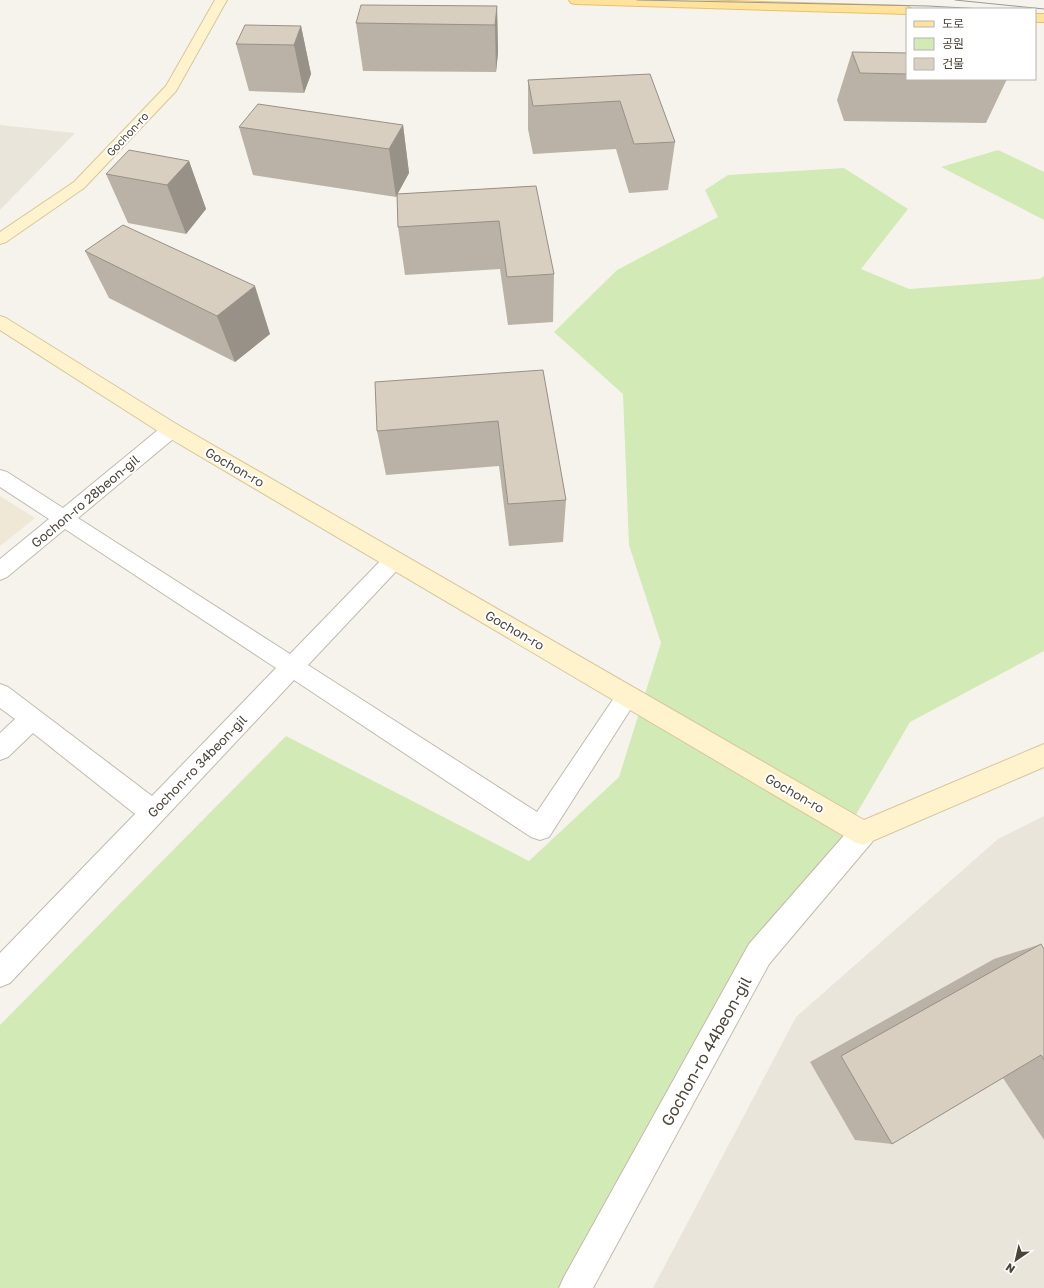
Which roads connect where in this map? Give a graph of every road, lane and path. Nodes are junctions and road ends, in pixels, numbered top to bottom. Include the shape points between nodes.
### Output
1 (221, 0) edge
2 (575, 0) edge
3 (906, 10) edge
4 (0, 239) edge
5 (0, 322) edge
6 (171, 430) junction
7 (0, 476) edge
8 (64, 518) junction
9 (394, 560) junction
10 (0, 572) edge
11 (292, 666) junction
12 (0, 694) edge
13 (628, 696) junction
14 (32, 719) junction
15 (0, 749) edge
16 (1044, 755) edge
17 (153, 812) junction
18 (863, 833) junction
19 (0, 973) edge
20 (575, 1288) edge

1 - 4 street, Gochon-ro via 171,88 79,185
2 - 3 main road
5 - 6 street, Gochon-ro
6 - 8 street, Gochon-ro 28beon-gil
6 - 9 street, Gochon-ro
7 - 8 street
8 - 10 street, Gochon-ro 28beon-gil
8 - 11 street
9 - 11 street, Gochon-ro 34beon-gil
9 - 13 street, Gochon-ro
11 - 13 street via 540,828
11 - 17 street, Gochon-ro 34beon-gil
12 - 14 street
13 - 18 street, Gochon-ro
14 - 15 street
14 - 17 street
16 - 18 street
17 - 19 street, Gochon-ro 34beon-gil
18 - 20 street, Gochon-ro 44beon-gil via 759,954

